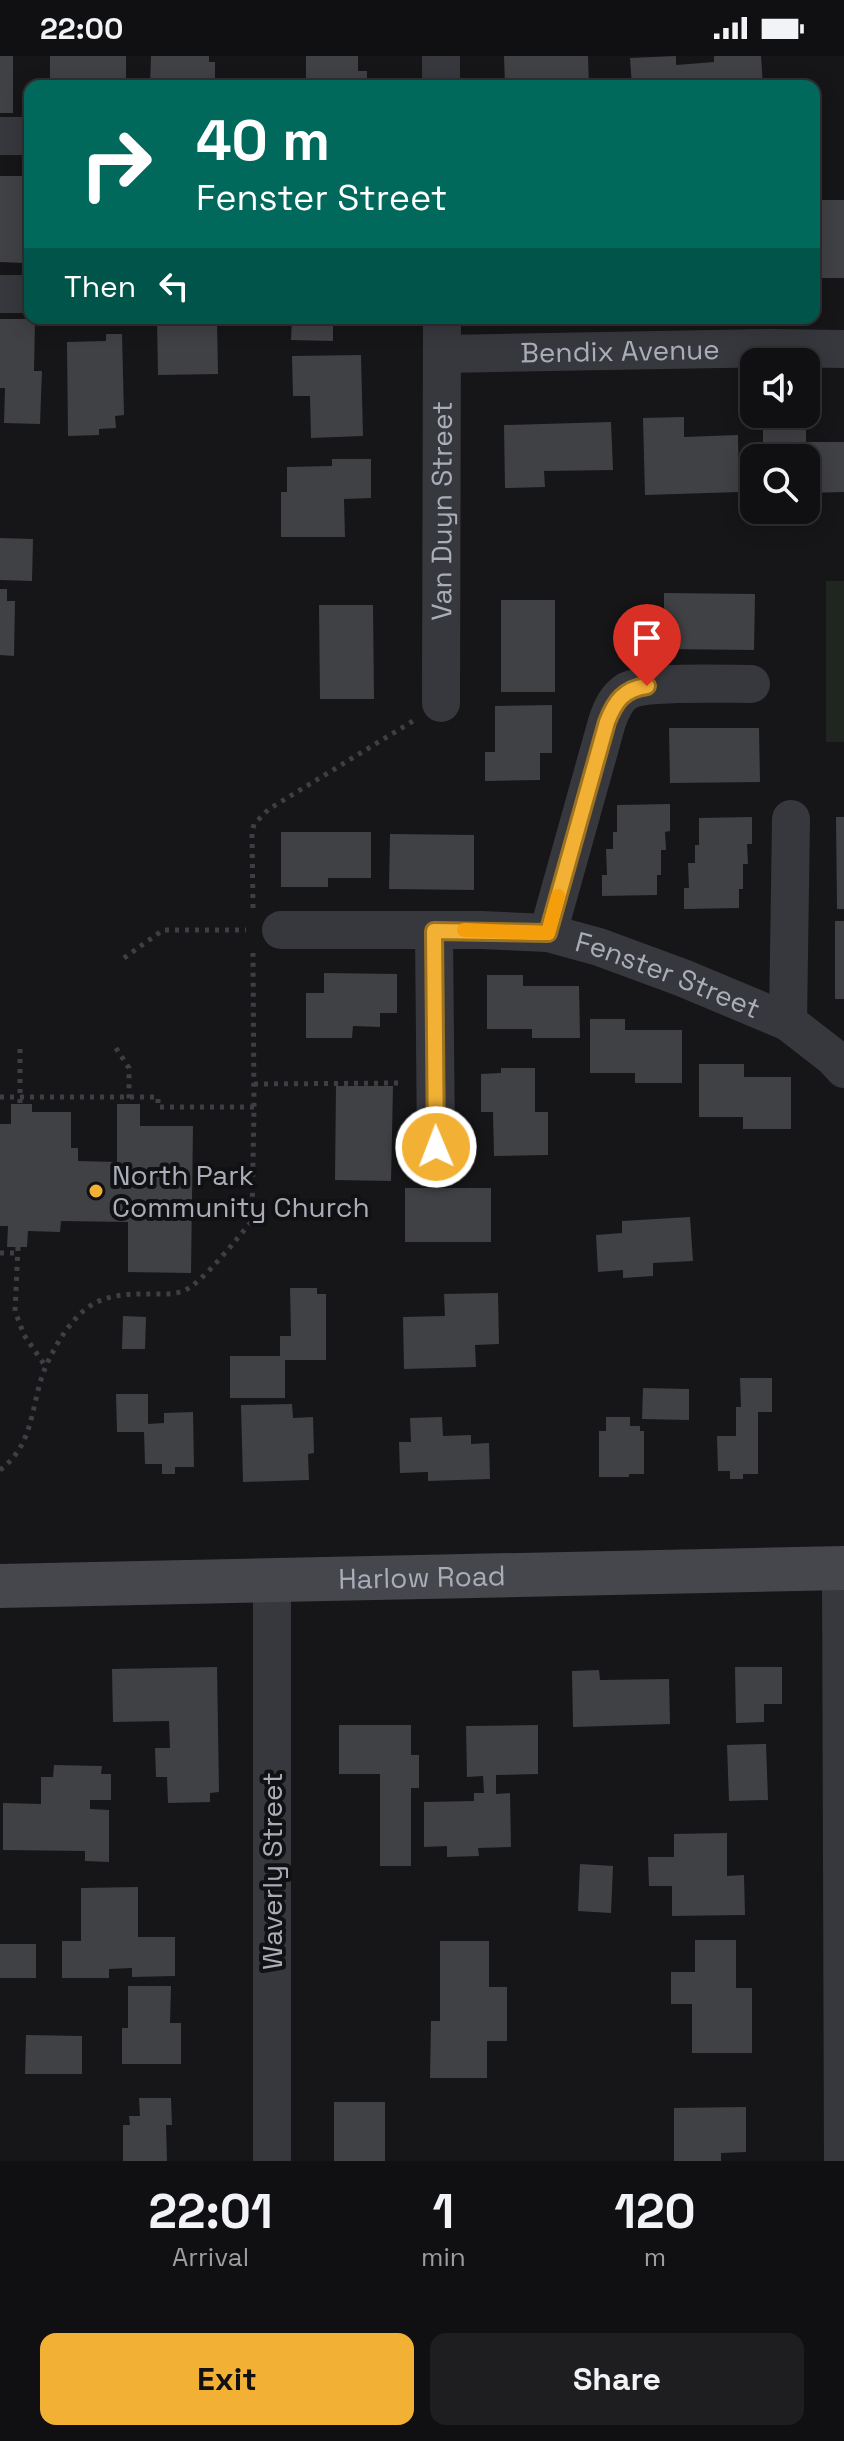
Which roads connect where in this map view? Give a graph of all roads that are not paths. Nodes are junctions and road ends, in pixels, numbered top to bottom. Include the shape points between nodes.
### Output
1 (441, 56) edge
2 (441, 80) edge
3 (0, 136) edge
4 (24, 136) edge
5 (0, 294) edge
6 (24, 294) edge
7 (442, 336) edge
8 (844, 349) edge
9 (751, 684) dead end
10 (441, 703) road end
11 (791, 819) dead end
12 (267, 930) road end
13 (434, 931) junction
14 (548, 933) junction
15 (788, 1022) junction
16 (844, 1069) edge
17 (436, 1147) dead end
18 (842, 1568) edge
19 (272, 1580) junction
20 (0, 1586) edge
21 (272, 2161) edge
22 (843, 2161) edge

1 - 2 street
3 - 4 street
5 - 6 street
7 - 8 street, Bendix Avenue
7 - 10 street, Van Duyn Street
9 - 14 street, Fenster Street via 647,686 619,698 607,722
11 - 15 street, Fenster Street
12 - 13 street, Fenster Street
13 - 14 street, Fenster Street
13 - 17 street
14 - 15 street, Fenster Street via 683,978
15 - 16 street, Fenster Street
18 - 19 main road, Harlow Road
18 - 22 street
19 - 20 main road, Harlow Road
19 - 21 street, Waverly Street

